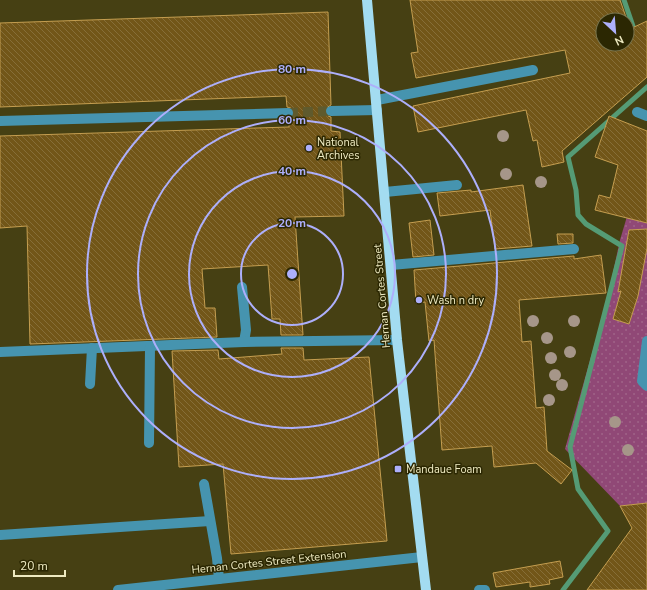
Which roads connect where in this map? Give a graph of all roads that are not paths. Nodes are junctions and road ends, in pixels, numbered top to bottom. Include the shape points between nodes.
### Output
1 (367, 0) edge
2 (533, 70) dead end
3 (377, 105) junction
4 (331, 111) tunnel mouth
5 (637, 112) dead end
6 (288, 113) tunnel mouth
7 (647, 116) edge
8 (0, 121) edge
9 (457, 185) dead end
10 (385, 192) junction
11 (574, 250) dead end
12 (391, 265) junction
13 (242, 287) dead end
14 (397, 340) junction
15 (647, 341) edge
16 (244, 342) junction
17 (150, 347) junction
18 (92, 348) junction
19 (0, 352) edge
20 (90, 384) dead end
21 (647, 386) edge
22 (149, 443) dead end
23 (204, 484) dead end
24 (210, 522) junction
25 (0, 535) edge
26 (422, 557) junction
27 (219, 579) junction
28 (118, 590) edge
29 (426, 590) edge
30 (479, 590) edge
31 (485, 590) edge

1 - 3 main road, Hernan Cortes Street
2 - 3 street
3 - 4 street
3 - 10 main road, Hernan Cortes Street
5 - 7 street
6 - 8 street
9 - 10 street
10 - 12 main road, Hernan Cortes Street
11 - 12 street
12 - 14 main road, Hernan Cortes Street
13 - 16 street via 246,330
14 - 16 street
14 - 26 main road, Hernan Cortes Street
15 - 21 street via 642,381
16 - 17 street
17 - 18 street
17 - 22 street
18 - 19 street
18 - 20 street
23 - 24 street
24 - 25 street
24 - 27 street
26 - 27 street, Hernan Cortes Street Extension
26 - 29 main road, Hernan Cortes Street
27 - 28 street, Hernan Cortes Street Extension
30 - 31 street

